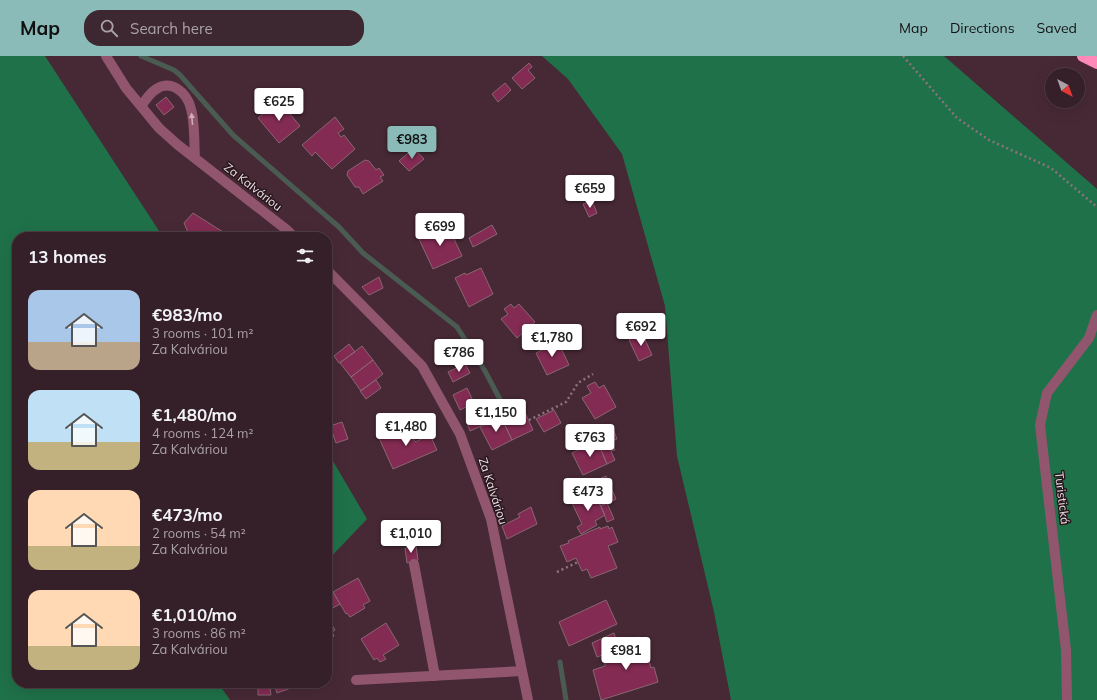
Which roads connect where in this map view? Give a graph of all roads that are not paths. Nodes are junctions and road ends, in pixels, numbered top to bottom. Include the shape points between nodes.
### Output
1 (106, 56) edge
2 (1083, 56) edge
3 (1097, 63) edge
4 (140, 106) junction
5 (195, 158) junction
6 (288, 232) edge
7 (332, 275) edge
8 (1097, 316) edge
9 (414, 564) dead end
10 (522, 671) junction
11 (435, 676) junction
12 (356, 680) dead end
13 (528, 700) edge
14 (1067, 700) edge

1 - 4 street, Za Kalváriou
2 - 3 highway
4 - 5 street, Za Kalváriou via 159,128
5 -> 4 street via 191,108 181,91 174,86 164,85 154,90
5 - 6 street, Za Kalváriou
7 - 10 street, Za Kalváriou via 422,366 460,434 491,519
8 - 14 street, Turistická via 1089,338 1047,393 1040,425 1066,650
9 - 11 street
10 - 11 street
10 - 13 street, Za Kalváriou
11 - 12 street

